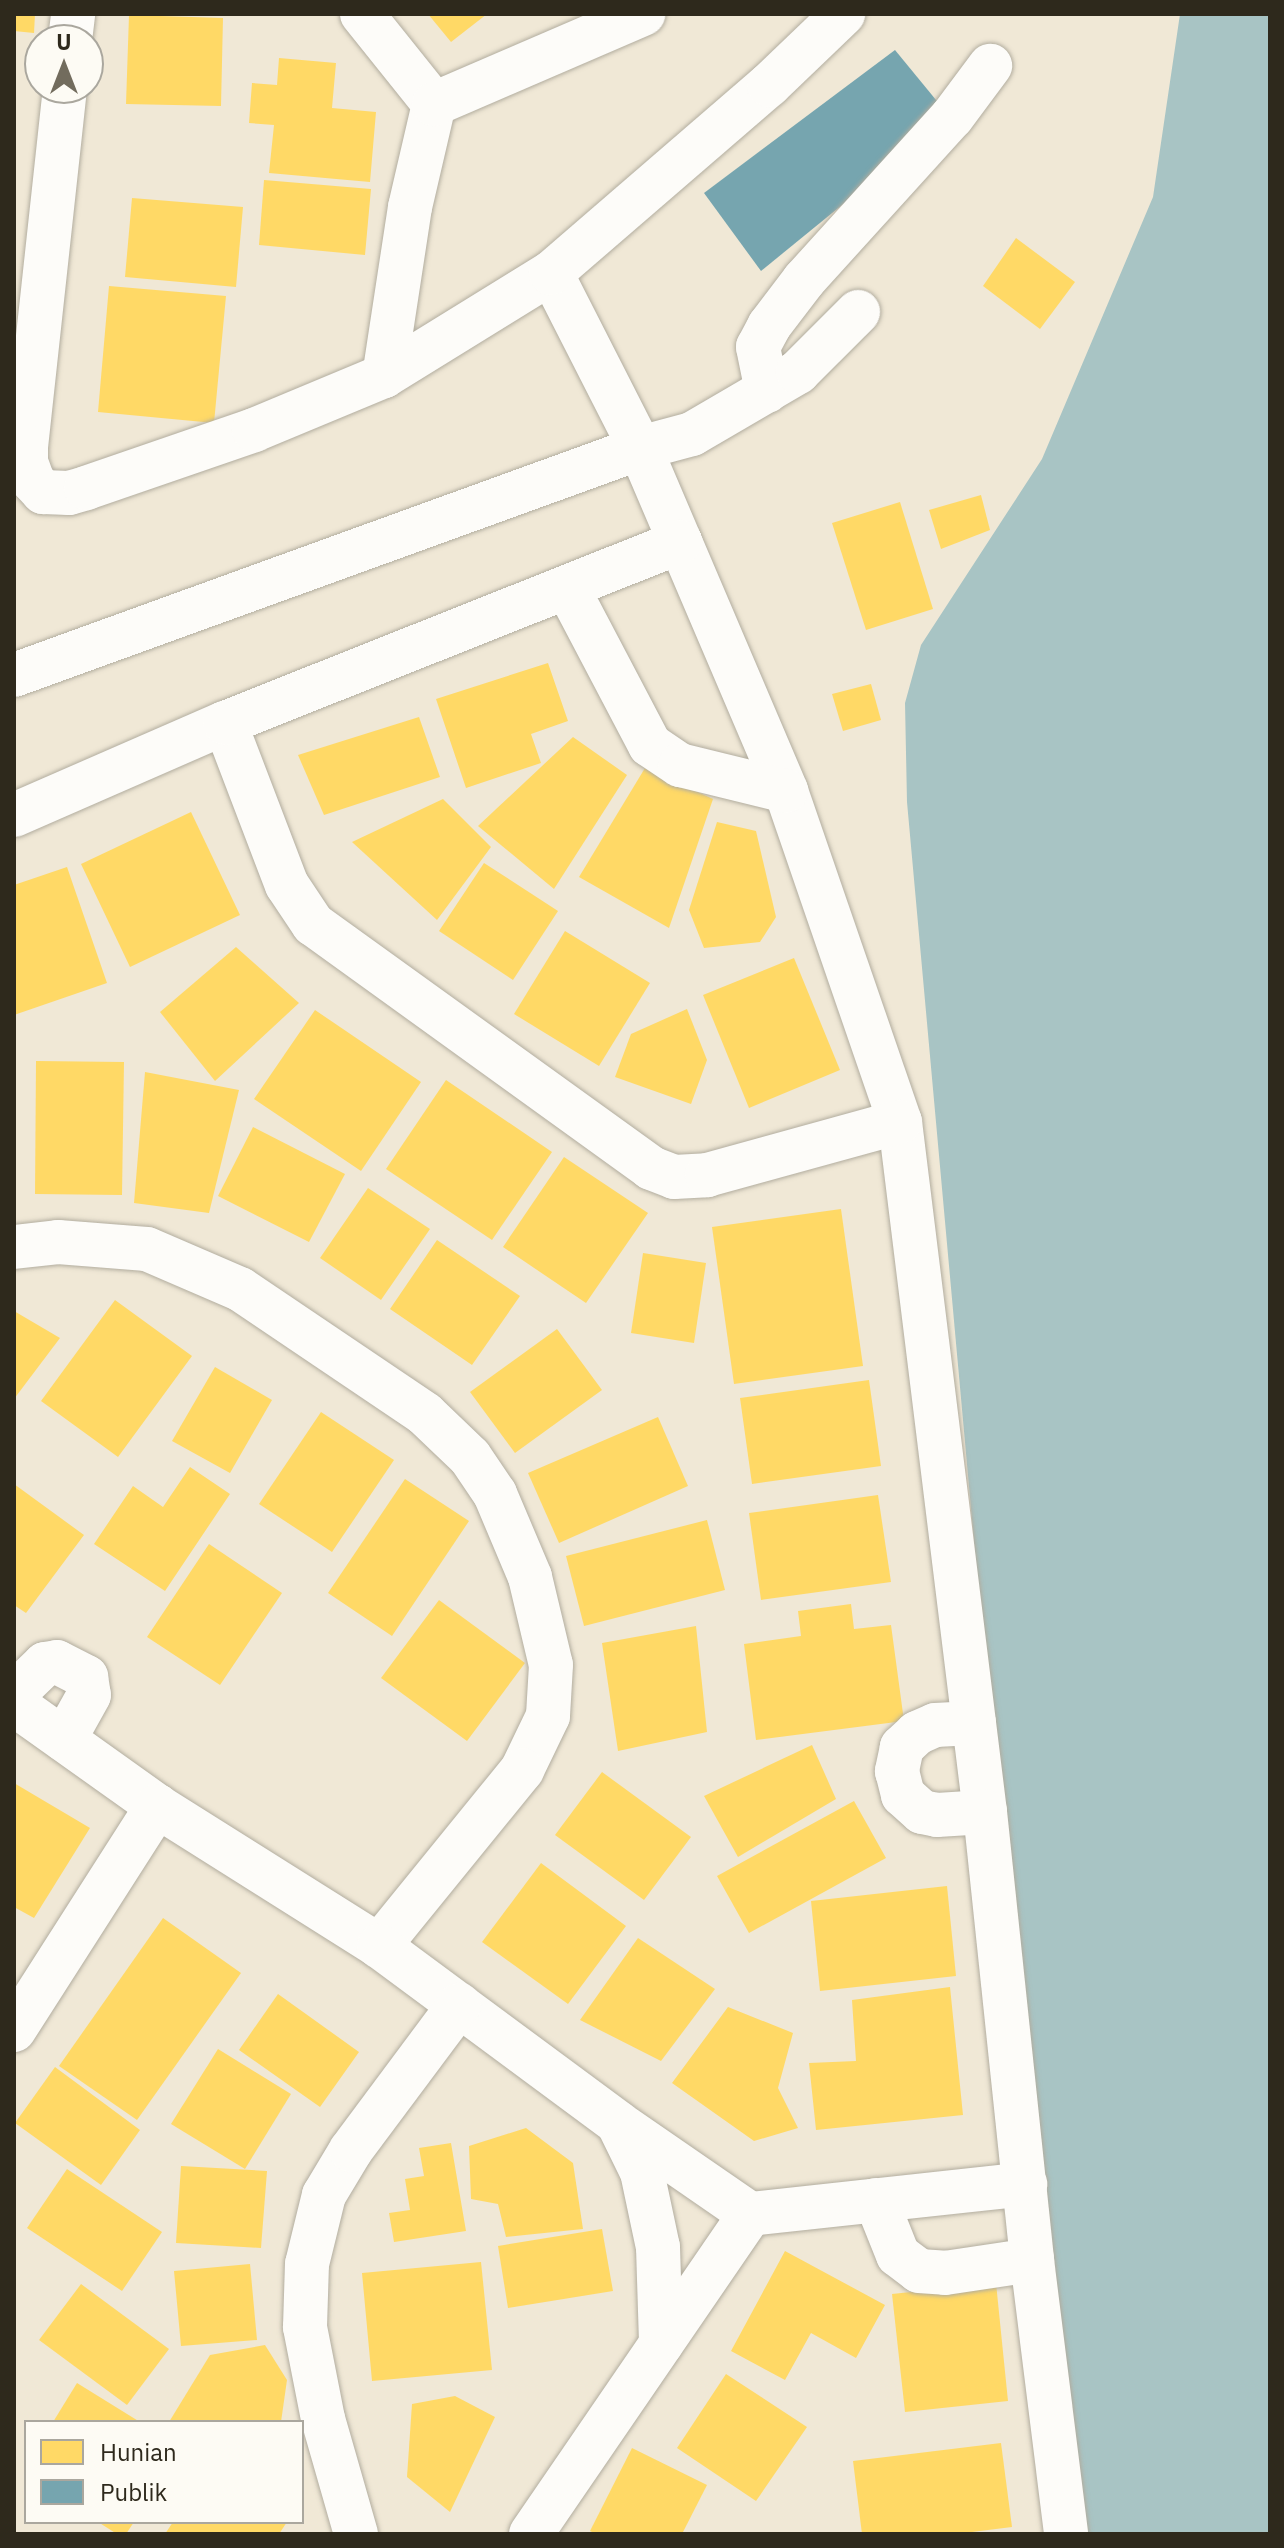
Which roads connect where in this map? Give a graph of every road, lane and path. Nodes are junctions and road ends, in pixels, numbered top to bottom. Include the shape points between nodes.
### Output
1 (362, 14) edge
2 (643, 14) edge
3 (843, 14) edge
4 (990, 66) dead end
5 (63, 104) edge
6 (434, 104) junction
7 (551, 273) junction
8 (858, 312) dead end
9 (384, 376) junction
10 (767, 391) junction
11 (640, 448) junction
12 (680, 542) junction
13 (568, 589) junction
14 (14, 675) edge
15 (225, 723) junction
16 (786, 791) junction
17 (14, 815) edge
18 (900, 1122) junction
19 (14, 1247) edge
20 (14, 1694) edge
21 (14, 1704) edge
22 (974, 1723) junction
23 (64, 1740) junction
24 (157, 1806) junction
25 (985, 1812) junction
26 (379, 1946) junction
27 (459, 2005) junction
28 (14, 2030) edge
29 (618, 2123) junction
30 (1025, 2184) junction
31 (876, 2200) junction
32 (750, 2214) junction
33 (1032, 2260) junction
34 (661, 2344) junction
35 (356, 2534) edge
36 (531, 2534) edge
37 (1066, 2534) edge

1 - 6 street
2 - 6 street
3 - 7 street via 769,85
4 - 10 street via 952,117 769,326 758,347
5 - 9 street via 26,446 29,472 43,492 86,488 254,430
6 - 9 street via 410,207
7 - 9 street
7 - 11 street
8 - 10 street via 798,372
10 - 11 street via 692,434
11 - 12 street
11 - 14 street
12 - 13 street
12 - 16 street
13 - 15 street
13 - 16 street via 650,745 680,765
15 - 17 street
15 - 18 street via 287,885 313,924 651,1168 674,1177 707,1175
16 - 18 street
18 - 22 street
19 - 26 street via 58,1242 147,1249 240,1289 425,1414 470,1457 495,1494 530,1577 548,1651 548,1716 522,1770
20 - 23 street via 45,1664 57,1662 86,1677 89,1695
21 - 23 street
22 - 25 street
22 - 25 street via 935,1725 917,1733 902,1747 897,1771 903,1795 922,1812
23 - 24 street
24 - 26 street
24 - 28 street
25 - 30 street
26 - 27 street
27 - 29 street
27 - 35 street via 351,2150 324,2195 307,2264 305,2327 323,2419
29 - 32 street
29 - 34 street via 642,2172 658,2247
30 - 31 street
30 - 33 street
31 - 32 street
31 - 33 street via 898,2255 919,2271 945,2273
32 - 34 street
33 - 37 street
34 - 36 street

